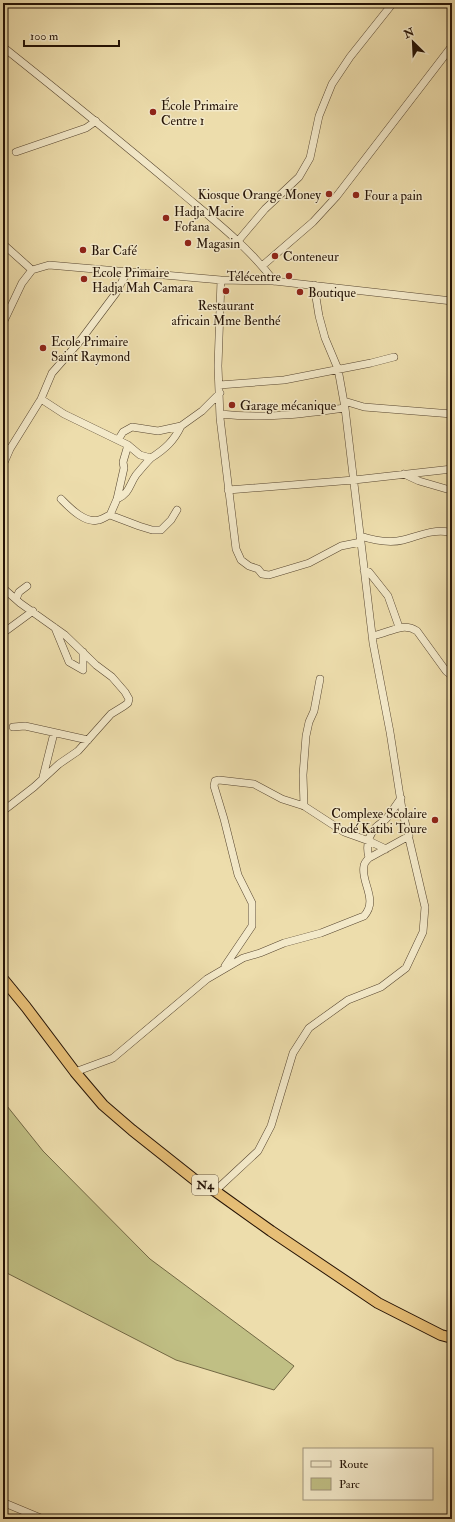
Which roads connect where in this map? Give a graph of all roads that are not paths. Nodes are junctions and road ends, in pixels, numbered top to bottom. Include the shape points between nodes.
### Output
1 (393, 3) edge
2 (452, 46) edge
3 (3, 47) edge
4 (96, 121) junction
5 (16, 152) dead end
6 (238, 241) junction
7 (3, 244) edge
8 (262, 266) junction
9 (32, 270) junction
10 (127, 272) junction
11 (221, 280) junction
12 (274, 281) junction
13 (314, 285) junction
14 (452, 301) edge
15 (3, 323) edge
16 (394, 357) dead end
17 (338, 369) junction
18 (219, 385) junction
19 (220, 393) junction
20 (41, 399) junction
21 (345, 405) junction
22 (220, 414) junction
23 (452, 414) edge
24 (181, 426) junction
25 (118, 440) junction
26 (128, 445) junction
27 (7, 448) edge
28 (151, 458) junction
29 (3, 464) edge
30 (452, 469) edge
31 (404, 474) junction
32 (354, 480) junction
33 (452, 488) edge
34 (228, 490) junction
35 (61, 499) dead end
36 (117, 500) junction
37 (177, 510) dead end
38 (110, 515) junction
39 (452, 538) edge
40 (361, 539) junction
41 (364, 570) junction
42 (27, 586) dead end
43 (3, 588) edge
44 (16, 599) junction
45 (33, 611) junction
46 (399, 627) junction
47 (55, 628) junction
48 (3, 633) edge
49 (372, 636) junction
50 (83, 652) junction
51 (452, 676) edge
52 (320, 679) dead end
53 (13, 727) dead end
54 (54, 732) junction
55 (88, 740) junction
56 (43, 778) junction
57 (401, 798) junction
58 (304, 806) junction
59 (3, 811) edge
60 (409, 836) junction
61 (369, 841) junction
62 (386, 849) junction
63 (369, 858) junction
64 (224, 968) junction
65 (3, 979) edge
66 (75, 1072) junction
67 (215, 1191) junction
68 (452, 1338) edge
69 (3, 1504) edge
70 (42, 1519) edge

1 - 6 street via 332,84 319,116 310,158 299,177 265,209
2 - 8 street via 336,197 313,222
3 - 4 street
4 - 5 street via 86,128
4 - 6 street
6 - 8 street
7 - 9 street
8 - 12 street
9 - 10 street via 48,264
9 - 15 street via 22,283
10 - 11 street
10 - 20 street via 116,293 52,373
11 - 12 street
11 - 18 street
12 - 13 street
13 - 14 street
13 - 17 street via 325,338
16 - 17 street
17 - 18 street via 284,380
17 - 21 street
18 - 19 street
19 - 22 street
19 - 24 street via 202,411
20 - 25 street via 64,414
20 - 27 street
21 - 22 street via 260,417
21 - 23 street
21 - 32 street
22 - 34 street
24 - 25 street via 158,431 132,427 123,432
24 - 28 street via 176,437 164,450
25 - 26 street
26 - 28 street via 140,455
26 - 36 street
27 - 29 street
28 - 36 street via 135,476 131,487
30 - 31 street
31 - 32 street
31 - 33 street via 434,486 450,490
32 - 34 street
32 - 40 street
34 - 40 street via 236,549 241,560 262,574 270,575 309,563 341,546
35 - 38 street via 82,517 97,521
36 - 38 street
37 - 38 street via 161,530 152,530
39 - 40 street via 449,532 440,530 402,541
40 - 41 street
41 - 46 street via 369,572 388,596
41 - 49 street
42 - 44 street via 19,592
43 - 44 street
44 - 45 street
45 - 47 street
45 - 48 street
46 - 49 street via 382,635
46 - 51 street via 417,630
47 - 50 street
47 - 50 street via 69,662 83,670
49 - 57 street
50 - 55 street via 112,677 129,699 128,703 111,714
52 - 58 street via 306,736
53 - 54 street via 25,726
54 - 55 street
54 - 56 street
55 - 56 street
56 - 59 street
57 - 60 street
57 - 61 street via 376,828
58 - 61 street via 344,832
58 - 64 street via 282,799 254,784 215,781 214,786 238,875 252,903 252,926
60 - 62 street
60 - 67 street via 425,907 423,932 406,968 381,987 348,1000 309,1028 293,1053 271,1126 258,1151
61 - 62 street
61 - 63 street
62 - 63 street
63 - 64 street via 363,867 370,904 369,911 364,916 243,958
64 - 66 street via 202,982 113,1058
65 - 66 highway, N4
66 - 67 highway, N4 via 103,1105 132,1130 195,1180
67 - 68 highway, N4 via 378,1303
69 - 70 street

